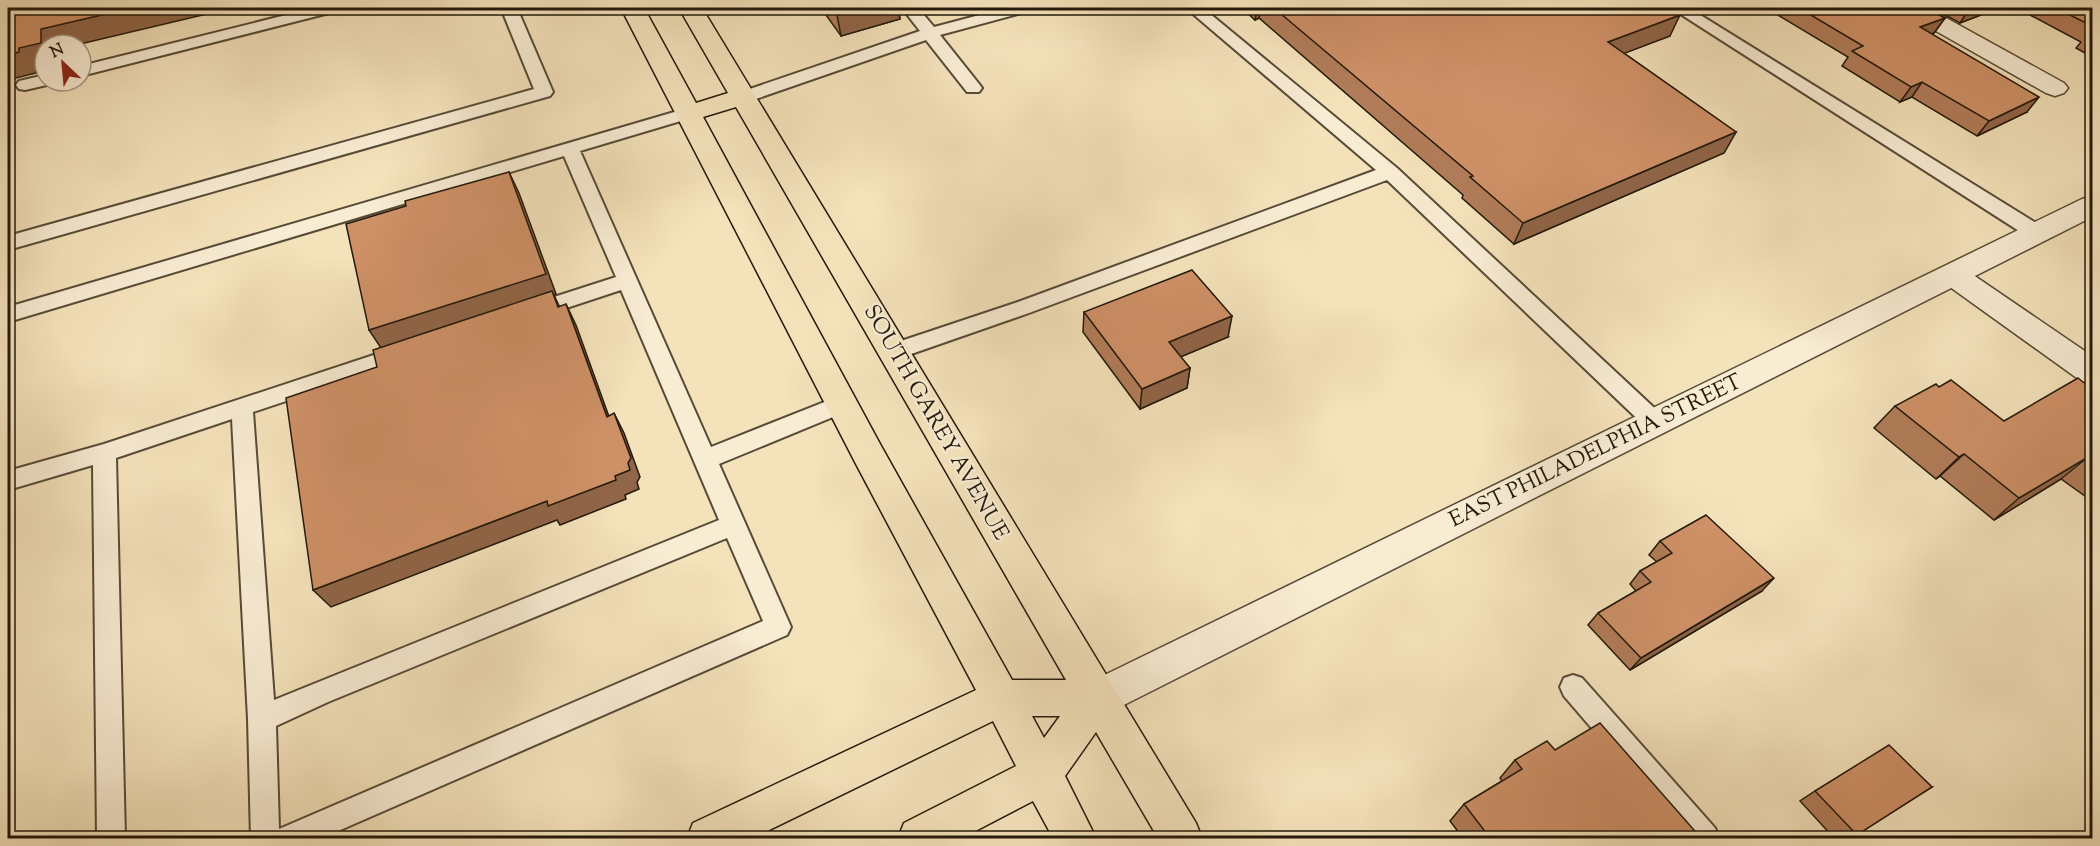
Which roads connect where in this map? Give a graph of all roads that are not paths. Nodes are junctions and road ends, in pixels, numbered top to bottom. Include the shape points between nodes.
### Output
1 (331, 8) edge
2 (509, 8) edge
3 (633, 8) edge
4 (691, 8) edge
5 (910, 8) edge
6 (1023, 8) edge
7 (1194, 8) edge
8 (1679, 8) edge
9 (1912, 8) edge
10 (309, 10) edge
11 (930, 33) junction
12 (93, 68) edge
13 (33, 83) edge
14 (25, 85) dead end
15 (973, 88) dead end
16 (2055, 88) dead end
17 (744, 97) junction
18 (688, 113) junction
19 (570, 148) junction
20 (1390, 172) junction
21 (2092, 206) edge
22 (2037, 233) junction
23 (8, 243) edge
24 (1953, 275) junction
25 (628, 280) junction
26 (8, 314) edge
27 (515, 317) edge
28 (425, 347) edge
29 (894, 352) junction
30 (2092, 372) edge
31 (842, 404) junction
32 (242, 408) junction
33 (1656, 423) junction
34 (104, 453) junction
35 (705, 460) junction
36 (8, 480) edge
37 (733, 525) junction
38 (1573, 687) dead end
39 (1000, 698) junction
40 (1098, 698) junction
41 (262, 719) junction
42 (1041, 775) junction
43 (111, 838) edge
44 (265, 838) edge
45 (290, 838) edge
46 (708, 838) edge
47 (919, 838) edge
48 (1075, 838) edge
49 (1181, 838) edge
50 (1705, 838) edge

1 - 10 lane
2 - 23 lane via 544,92
3 - 18 main road
4 - 17 main road, SOUTH GAREY AVENUE
5 - 11 lane
6 - 11 lane
7 - 20 lane
8 - 22 lane
9 - 16 street
10 - 12 lane
11 - 15 lane
11 - 17 lane
13 - 14 lane
17 - 18 main road
17 - 29 main road, SOUTH GAREY AVENUE
18 - 19 lane
18 - 31 main road
19 - 25 lane
19 - 26 lane
20 - 29 lane
20 - 33 lane
21 - 22 street, EAST PHILADELPHIA STREET
22 - 24 street, EAST PHILADELPHIA STREET
24 - 30 street
24 - 33 street, EAST PHILADELPHIA STREET
25 - 27 lane
25 - 35 lane
28 - 32 lane
29 - 40 main road, SOUTH GAREY AVENUE
31 - 35 lane
31 - 39 main road
32 - 34 lane
32 - 41 lane
33 - 40 street, EAST PHILADELPHIA STREET
34 - 36 lane
34 - 43 lane
35 - 37 lane
37 - 41 lane
37 - 45 lane via 778,627
38 - 50 lane
39 - 40 main road
39 - 42 main road
39 - 46 main road
40 - 42 main road
40 - 49 main road, SOUTH GAREY AVENUE
41 - 44 lane
42 - 47 main road
42 - 48 main road

